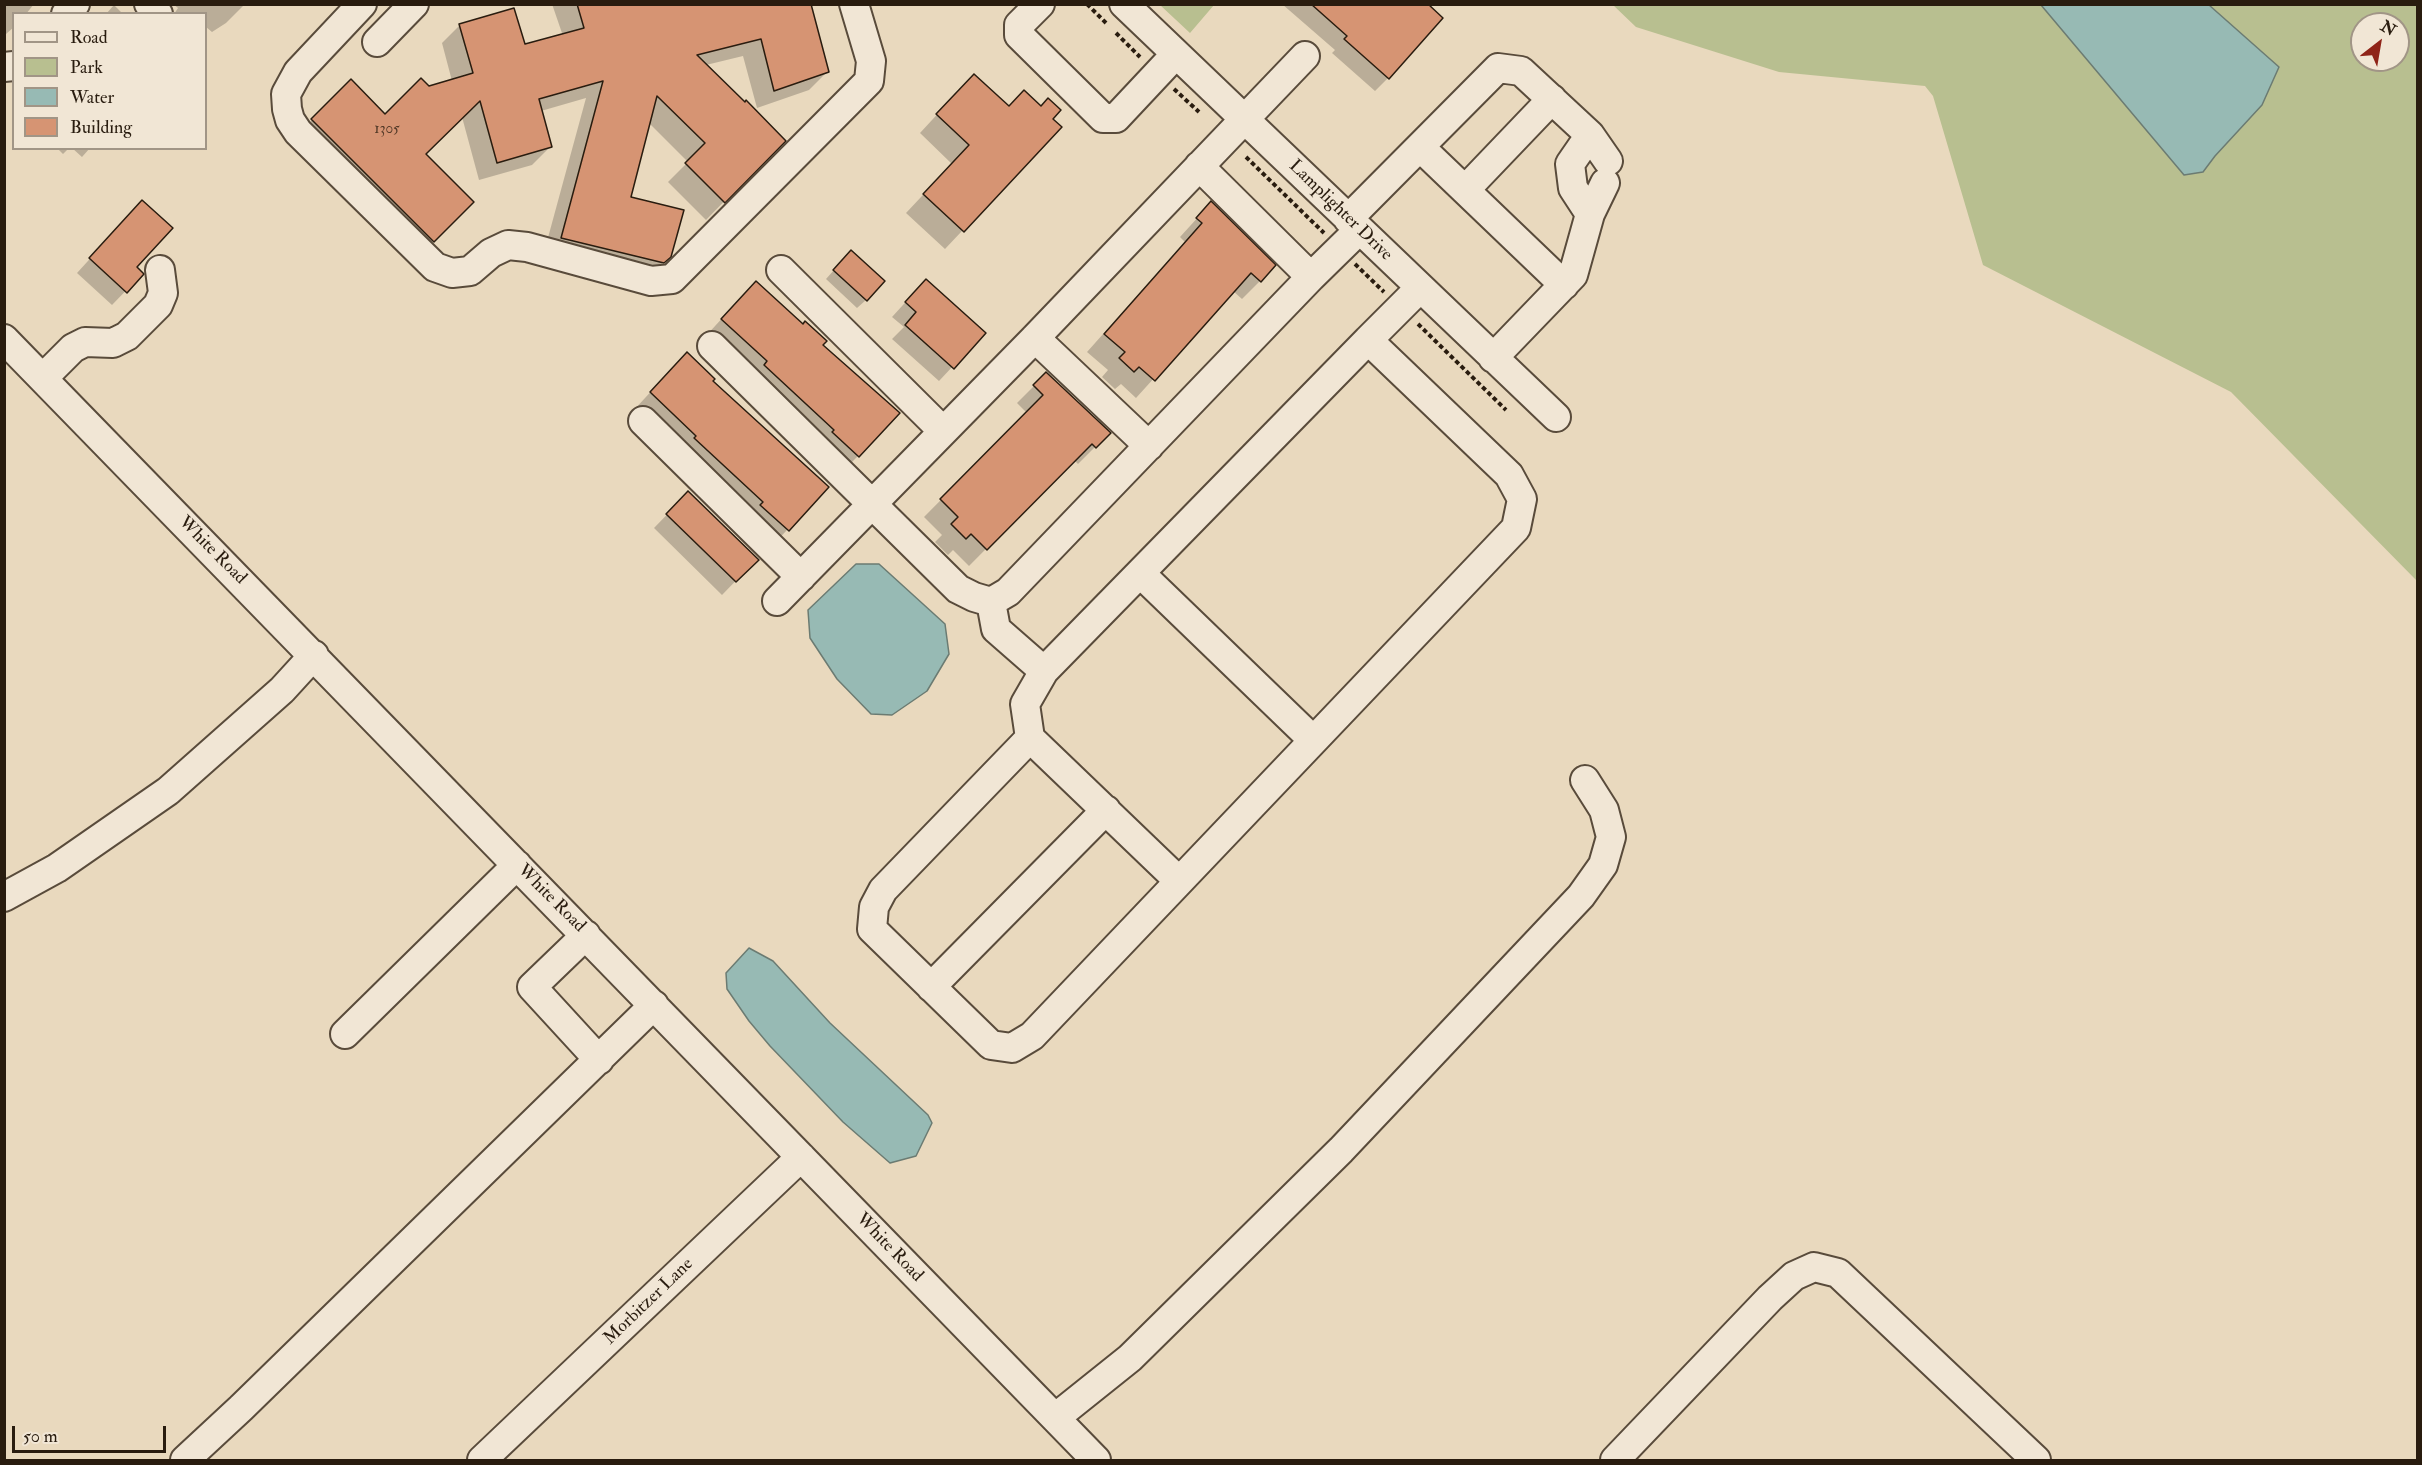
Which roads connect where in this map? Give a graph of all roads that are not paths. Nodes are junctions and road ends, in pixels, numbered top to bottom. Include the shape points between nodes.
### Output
1 (362, 4) edge
2 (854, 4) edge
3 (1040, 4) edge
4 (1124, 4) edge
5 (400, 9) edge
6 (377, 42) dead end
7 (1305, 56) dead end
8 (1166, 64) junction
9 (1552, 99) junction
10 (1235, 128) junction
11 (1590, 135) junction
12 (1420, 147) junction
13 (1199, 166) junction
14 (1465, 190) junction
15 (1590, 214) junction
16 (1349, 232) junction
17 (160, 270) dead end
18 (781, 270) dead end
19 (1311, 277) junction
20 (1564, 285) junction
21 (1410, 298) junction
22 (1035, 338) junction
23 (4, 339) edge
24 (1368, 340) junction
25 (712, 346) dead end
26 (1494, 358) junction
27 (43, 378) junction
28 (1556, 417) dead end
29 (643, 421) dead end
30 (943, 431) junction
31 (1149, 446) junction
32 (872, 503) junction
33 (1140, 573) junction
34 (801, 577) junction
35 (777, 601) dead end
36 (992, 602) junction
37 (314, 655) junction
38 (1044, 671) junction
39 (1030, 738) junction
40 (1313, 740) junction
41 (1585, 780) dead end
42 (1106, 810) junction
43 (517, 865) junction
44 (1179, 880) junction
45 (4, 897) edge
46 (586, 935) junction
47 (931, 987) junction
48 (654, 1005) junction
49 (345, 1034) dead end
50 (599, 1060) junction
51 (801, 1157) junction
52 (1055, 1418) junction
53 (489, 1454) edge
54 (185, 1461) edge
55 (1096, 1461) edge
56 (1615, 1461) edge
57 (2036, 1461) edge

1 - 2 street via 298,72 286,94 290,120 435,267 452,273 470,271 508,245 651,281 672,279 869,81 871,61
3 - 8 street via 1019,25 1018,35 1103,118 1116,118
4 - 8 street, Lamplighter Drive
5 - 6 street
7 - 10 street
8 - 10 street, Lamplighter Drive
9 - 11 street
9 - 12 street via 1521,71 1498,68
9 - 14 street
10 - 13 street
10 - 16 street, Lamplighter Drive
11 - 15 street via 1606,172
11 - 15 street via 1570,165 1573,188
12 - 14 street
12 - 16 street
13 - 19 street
13 - 22 street
14 - 20 street
15 - 20 street via 1573,275
16 - 19 street
16 - 21 street, Lamplighter Drive
17 - 27 street via 163,293 158,305 127,336 113,343 85,342 73,348
18 - 30 street
19 - 31 street
20 - 26 street
21 - 24 street
21 - 26 street, Lamplighter Drive
22 - 30 street
22 - 31 street
23 - 27 street, White Road
24 - 33 street
24 - 40 street via 1509,475 1522,499 1516,528
25 - 32 street
26 - 28 street, Lamplighter Drive
27 - 37 street, White Road
29 - 34 street
30 - 32 street
31 - 36 street via 1008,592
32 - 34 street
32 - 36 street via 958,590
33 - 38 street
33 - 40 street
34 - 35 street
36 - 38 street via 996,629
37 - 43 street, White Road
37 - 45 street via 282,690 168,791 57,868
38 - 39 street via 1025,704
39 - 42 street
39 - 47 street via 883,890 874,907 872,929
40 - 44 street
41 - 52 street via 1604,810 1611,837 1603,865 1581,896 1341,1150 1130,1358
42 - 44 street
42 - 47 street
43 - 46 street, White Road
43 - 49 street
44 - 47 street via 1032,1036 1012,1048 991,1045
46 - 48 street, White Road
46 - 50 street via 532,987
48 - 50 street
48 - 51 street, White Road
50 - 54 street
51 - 52 street, White Road
51 - 53 street, Morbitzer Lane
52 - 55 street, White Road
56 - 57 street via 1770,1298 1794,1276 1814,1267 1838,1273

